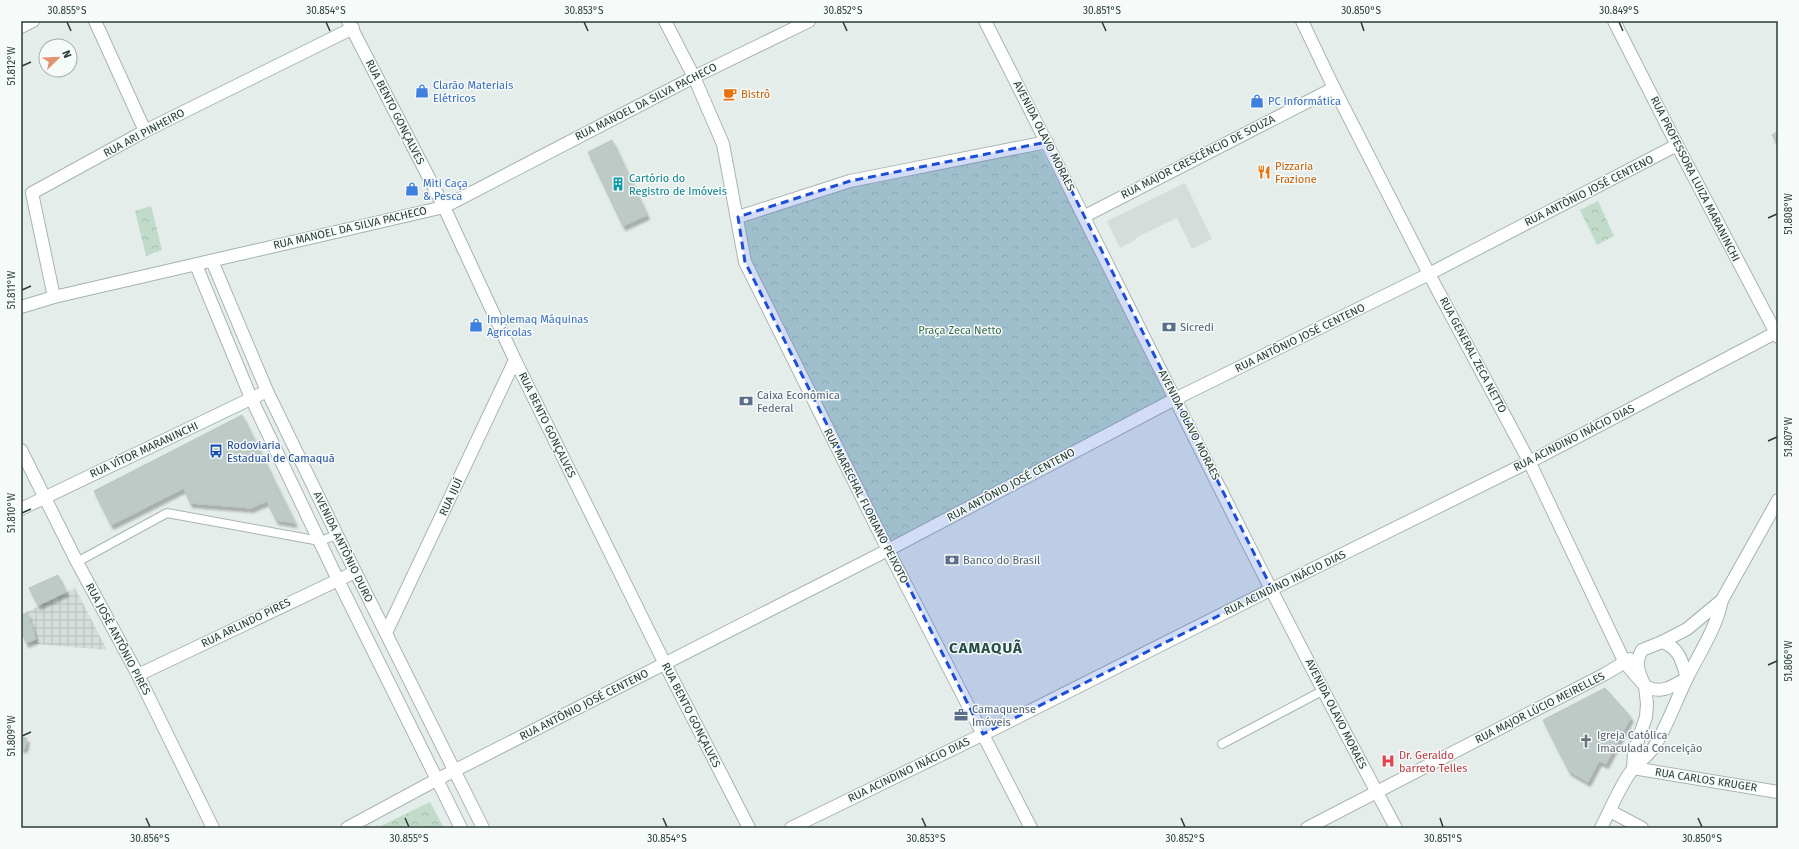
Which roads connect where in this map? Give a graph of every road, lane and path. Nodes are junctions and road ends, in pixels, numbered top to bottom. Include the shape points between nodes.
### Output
1 (32, 21) edge
2 (95, 21) edge
3 (665, 21) edge
4 (809, 21) edge
5 (985, 21) edge
6 (1302, 21) edge
7 (1614, 21) edge
8 (351, 25) edge
9 (21, 27) edge
10 (694, 77) junction
11 (1334, 88) junction
12 (145, 131) junction
13 (1047, 142) junction
14 (1677, 146) junction
15 (444, 207) junction
16 (1085, 216) junction
17 (738, 217) junction
18 (212, 261) junction
19 (196, 265) junction
20 (1429, 274) junction
21 (54, 297) junction
22 (21, 307) edge
23 (1777, 335) edge
24 (515, 360) junction
25 (268, 391) junction
26 (252, 398) junction
27 (1175, 399) junction
28 (21, 450) edge
29 (1529, 461) junction
30 (45, 497) junction
31 (1778, 500) edge
32 (21, 509) edge
33 (337, 535) junction
34 (320, 541) junction
35 (888, 550) junction
36 (76, 562) junction
37 (355, 572) junction
38 (338, 580) junction
39 (1272, 589) junction
40 (1722, 600) junction
41 (386, 633) junction
42 (1662, 642) junction
43 (1642, 650) junction
44 (1625, 663) junction
45 (665, 664) junction
46 (138, 675) junction
47 (1687, 678) junction
48 (1645, 686) junction
49 (1324, 690) junction
50 (983, 734) junction
51 (1222, 744) dead end
52 (1633, 768) junction
53 (454, 770) junction
54 (436, 780) junction
55 (1376, 792) junction
56 (1778, 792) edge
57 (1610, 811) junction
58 (213, 828) edge
59 (347, 828) edge
60 (461, 828) edge
61 (483, 828) edge
62 (749, 828) edge
63 (791, 828) edge
64 (1031, 828) edge
65 (1307, 828) edge
66 (1396, 828) edge
67 (1600, 828) edge
68 (1642, 828) edge

1 - 9 street
2 - 12 street
3 - 10 street, RUA MARECHAL FLORIANO PEIXOTO
4 - 10 street, RUA MANOEL DA SILVA PACHECO
5 - 13 street, AVENIDA OLAVO MORAES
6 - 11 street, RUA GENERAL ZECA NETTO
7 - 14 street, RUA PROFESSORA LUIZA MARANINCHI
8 - 12 street, RUA ARI PINHEIRO
8 - 15 street, RUA BENTO GONÇALVES
10 - 15 street, RUA MANOEL DA SILVA PACHECO
10 - 17 street, RUA MARECHAL FLORIANO PEIXOTO via 723,144
11 - 16 street, RUA MAJOR CRESCÊNCIO DE SOUZA
11 - 20 street, RUA GENERAL ZECA NETTO
12 - 21 street, RUA ARI PINHEIRO via 32,193
13 - 16 street, AVENIDA OLAVO MORAES
13 - 17 street via 850,181
14 - 20 street, RUA ANTÔNIO JOSÉ CENTENO
14 - 23 street, RUA PROFESSORA LUIZA MARANINCHI
15 - 18 street, RUA MANOEL DA SILVA PACHECO
15 - 24 street, RUA BENTO GONÇALVES
16 - 27 street, AVENIDA OLAVO MORAES
17 - 35 street, RUA MARECHAL FLORIANO PEIXOTO via 745,262
18 - 19 street, RUA MANOEL DA SILVA PACHECO
18 - 25 street, AVENIDA ANTÔNIO DURO
19 - 21 street, RUA MANOEL DA SILVA PACHECO
19 - 26 street, AVENIDA ANTÔNIO DURO
20 - 27 street, RUA ANTÔNIO JOSÉ CENTENO
20 - 29 street, RUA GENERAL ZECA NETTO
21 - 22 street, RUA MANOEL DA SILVA PACHECO
23 - 29 street, RUA ACINDINO INÁCIO DIAS
24 - 41 street, RUA IJUÍ
24 - 45 street, RUA BENTO GONÇALVES
25 - 26 street, RUA VÍTOR MARANINCHI
25 - 33 street, AVENIDA ANTÔNIO DURO
26 - 30 street, RUA VÍTOR MARANINCHI
26 - 34 street, AVENIDA ANTÔNIO DURO
27 - 35 street, RUA ANTÔNIO JOSÉ CENTENO
27 - 39 street, AVENIDA OLAVO MORAES
28 - 30 street, RUA JOSÉ ANTÔNIO PIRES
29 - 39 street, RUA ACINDINO INÁCIO DIAS
29 - 44 street, RUA GENERAL ZECA NETTO
30 - 32 street, RUA VÍTOR MARANINCHI
30 - 36 street, RUA JOSÉ ANTÔNIO PIRES
31 - 40 street
33 - 34 lane
33 - 37 street, AVENIDA ANTÔNIO DURO
34 - 36 lane via 167,513
34 - 38 street, AVENIDA ANTÔNIO DURO
35 - 45 street, RUA ANTÔNIO JOSÉ CENTENO
35 - 50 street, RUA MARECHAL FLORIANO PEIXOTO
36 - 46 street, RUA JOSÉ ANTÔNIO PIRES
37 - 38 street, RUA ARLINDO PIRES
37 - 41 street, AVENIDA ANTÔNIO DURO
38 - 46 street, RUA ARLINDO PIRES
38 - 54 street, AVENIDA ANTÔNIO DURO
39 - 49 street, AVENIDA OLAVO MORAES
39 - 50 street, RUA ACINDINO INÁCIO DIAS
40 - 42 street via 1687,629
40 - 47 street via 1714,628
41 - 53 street, AVENIDA ANTÔNIO DURO
42 - 43 street
42 - 47 street via 1676,649
43 - 44 street, RUA MAJOR LÚCIO MEIRELLES
43 - 48 street via 1637,667
44 - 48 street, RUA GENERAL ZECA NETTO
44 - 55 street, RUA MAJOR LÚCIO MEIRELLES
45 - 53 street, RUA ANTÔNIO JOSÉ CENTENO
45 - 62 street, RUA BENTO GONÇALVES
46 - 58 street, RUA JOSÉ ANTÔNIO PIRES
47 - 48 street via 1672,687 1657,691
47 - 52 street via 1654,747
48 - 52 street via 1646,717 1634,752
49 - 51 lane
49 - 55 street, AVENIDA OLAVO MORAES
50 - 63 street, RUA ACINDINO INÁCIO DIAS
50 - 64 street, RUA MARECHAL FLORIANO PEIXOTO
52 - 56 street, RUA CARLOS KRUGER
52 - 57 street
53 - 54 street, RUA ANTÔNIO JOSÉ CENTENO
53 - 61 street, AVENIDA ANTÔNIO DURO
54 - 59 street, RUA ANTÔNIO JOSÉ CENTENO
54 - 60 street, AVENIDA ANTÔNIO DURO
55 - 65 street, RUA MAJOR LÚCIO MEIRELLES
55 - 66 street, AVENIDA OLAVO MORAES
57 - 67 street
57 - 68 street

